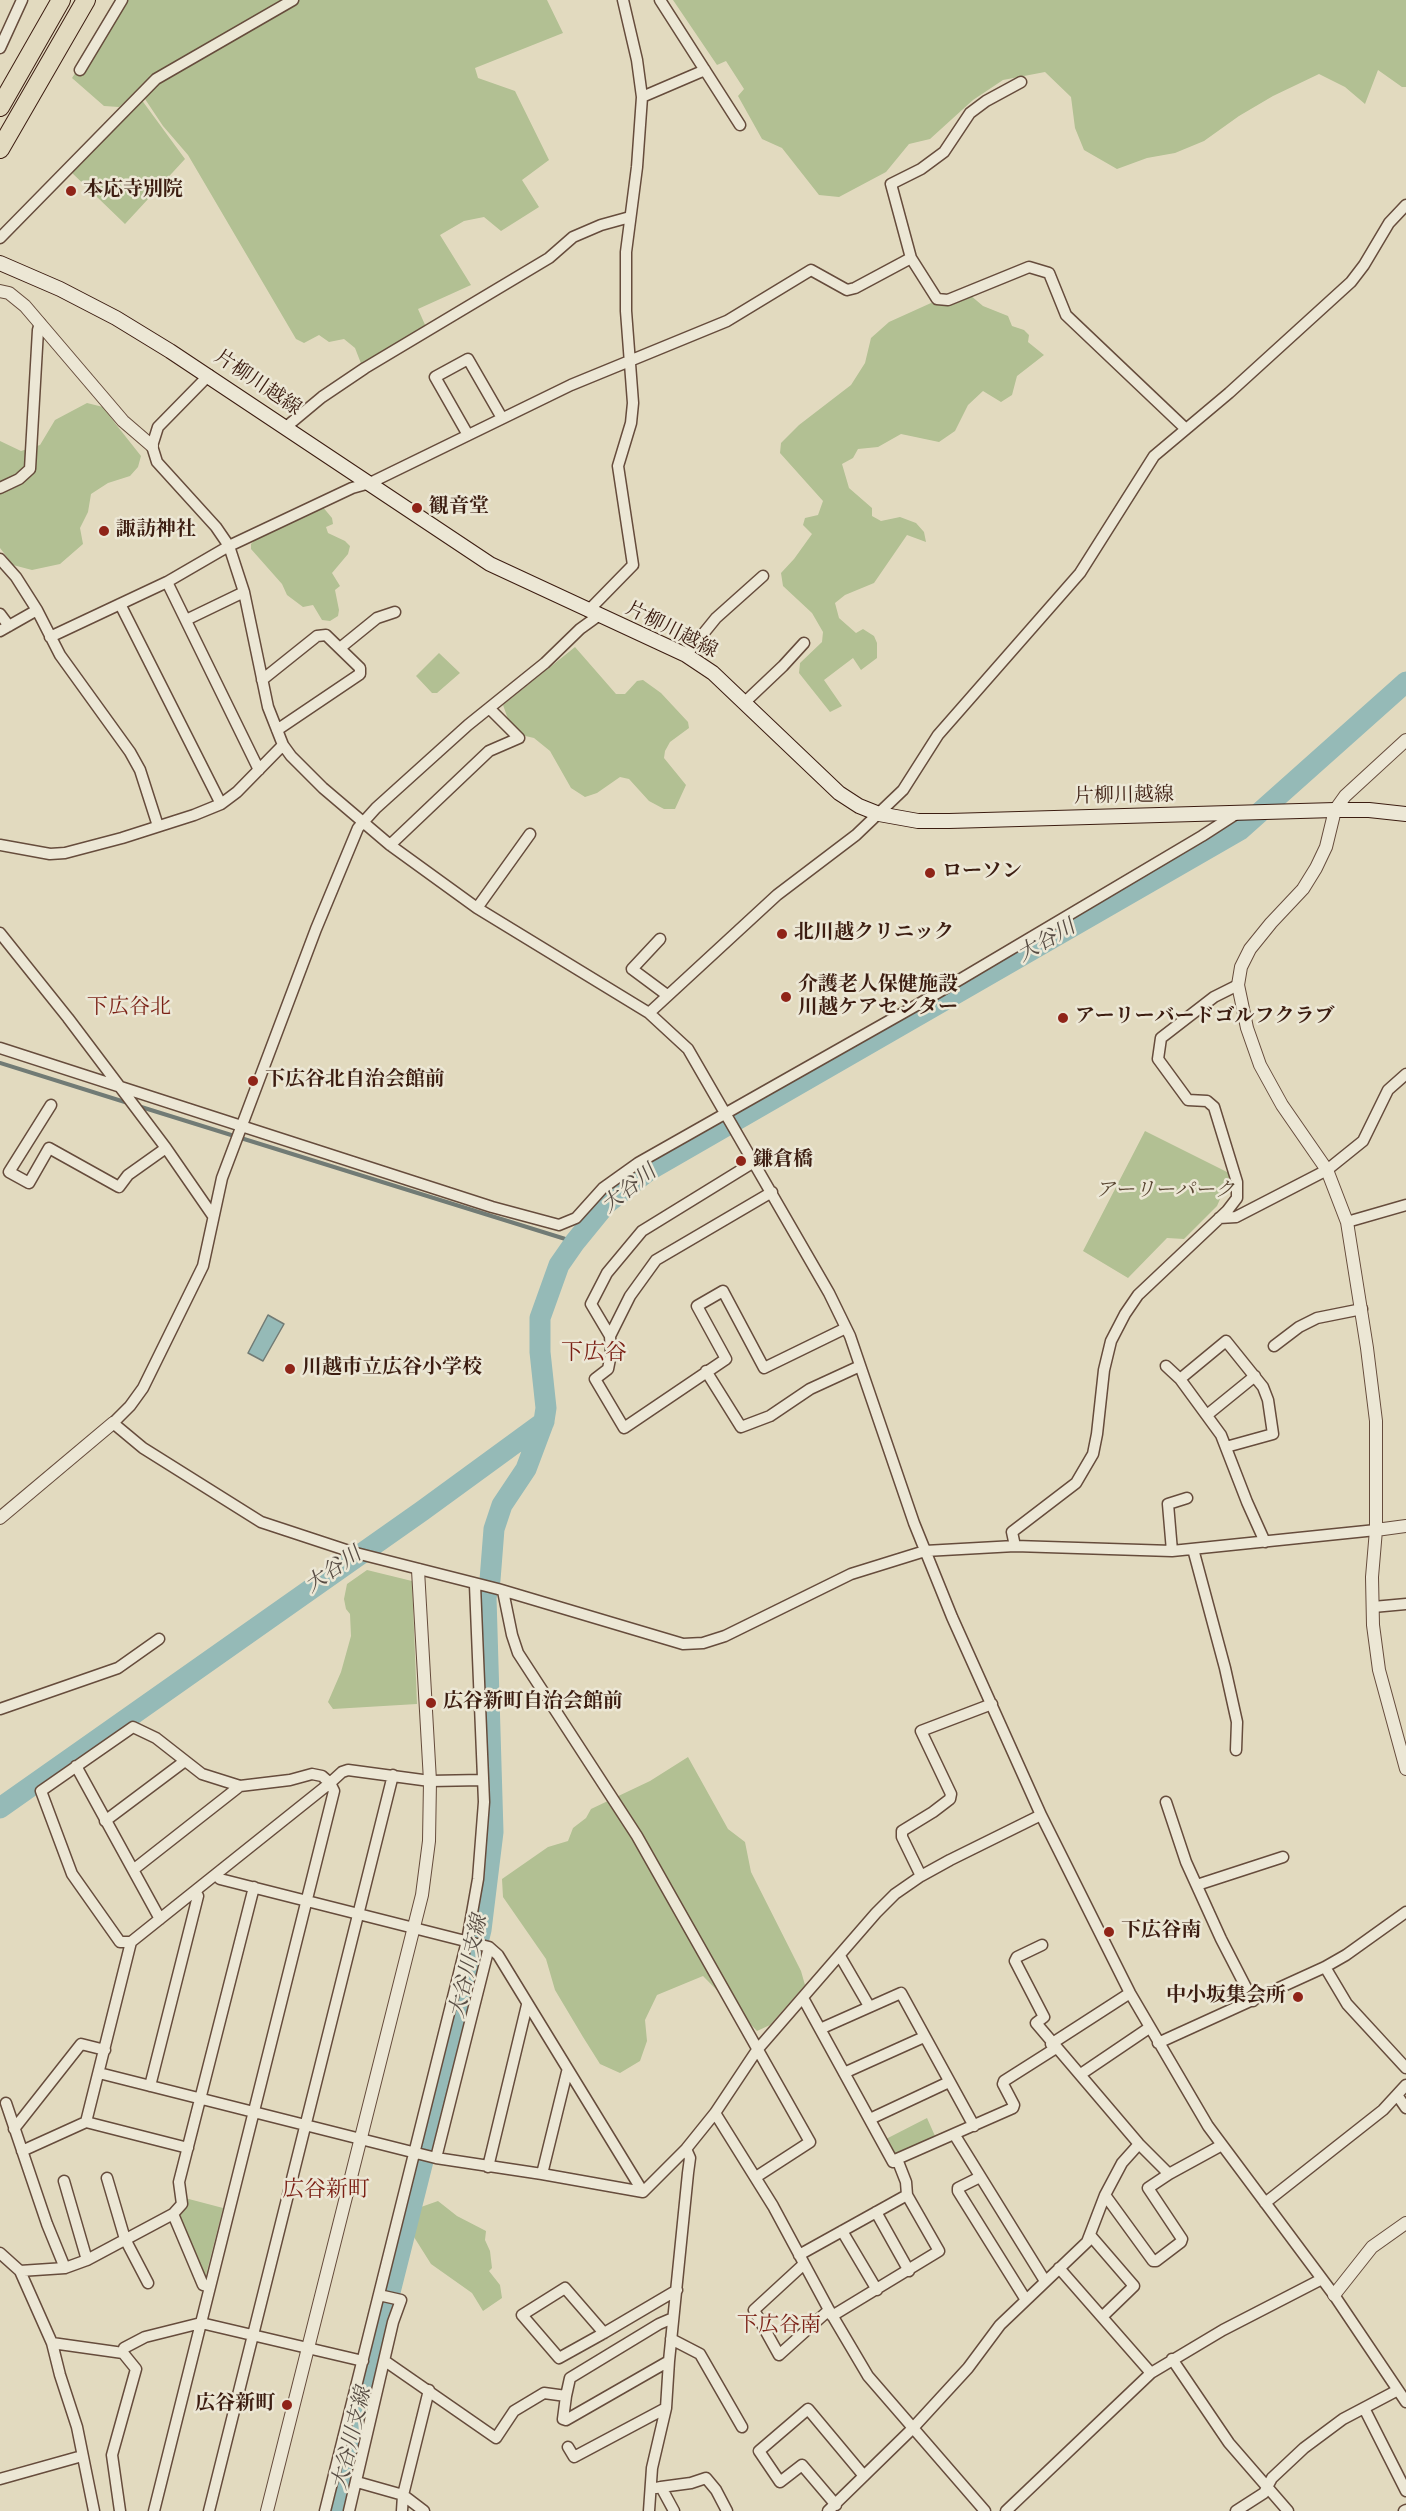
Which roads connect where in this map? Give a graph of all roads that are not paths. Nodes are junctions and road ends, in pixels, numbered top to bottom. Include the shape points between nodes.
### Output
1 (22, 0) edge
2 (61, 0) edge
3 (86, 0) edge
4 (122, 0) edge
5 (293, 0) edge
6 (623, 0) edge
7 (660, 0) edge
8 (0, 48) edge
9 (80, 70) dead end
10 (705, 70) junction
11 (1021, 82) dead end
12 (642, 97) junction
13 (0, 106) edge
14 (740, 125) dead end
15 (0, 149) edge
16 (1406, 205) edge
17 (630, 217) junction
18 (0, 238) edge
19 (911, 258) junction
20 (0, 263) edge
21 (0, 291) edge
22 (40, 323) junction
23 (630, 361) junction
24 (209, 375) junction
25 (502, 418) junction
26 (286, 427) junction
27 (1186, 429) junction
28 (468, 435) junction
29 (152, 446) junction
30 (370, 483) junction
31 (0, 488) edge
32 (228, 546) junction
33 (0, 559) edge
34 (763, 576) dead end
35 (167, 582) junction
36 (244, 592) junction
37 (120, 604) junction
38 (37, 610) junction
39 (395, 612) dead end
40 (0, 614) edge
41 (593, 614) junction
42 (186, 620) junction
43 (4, 629) edge
44 (50, 637) junction
45 (804, 643) dead end
46 (340, 648) junction
47 (686, 655) junction
48 (262, 680) junction
49 (745, 702) junction
50 (489, 708) junction
51 (278, 730) junction
52 (1406, 740) edge
53 (284, 745) junction
54 (259, 770) junction
55 (221, 804) junction
56 (1335, 810) junction
57 (879, 814) junction
58 (1240, 814) junction
59 (1406, 814) edge
60 (363, 821) junction
61 (158, 826) junction
62 (530, 834) dead end
63 (0, 845) edge
64 (390, 845) junction
65 (477, 908) junction
66 (0, 933) edge
67 (660, 939) dead end
68 (1238, 985) junction
69 (667, 995) junction
70 (649, 1013) junction
71 (0, 1048) edge
72 (1406, 1074) edge
73 (120, 1088) junction
74 (51, 1105) dead end
75 (725, 1113) junction
76 (241, 1124) junction
77 (166, 1148) junction
78 (754, 1162) junction
79 (1326, 1170) junction
80 (772, 1192) junction
81 (1406, 1205) edge
82 (213, 1216) junction
83 (1219, 1218) junction
84 (1347, 1222) junction
85 (1362, 1309) junction
86 (846, 1328) junction
87 (610, 1336) junction
88 (1274, 1346) dead end
89 (861, 1366) junction
90 (1166, 1366) dead end
91 (706, 1371) junction
92 (1255, 1376) junction
93 (1179, 1378) junction
94 (1207, 1415) junction
95 (112, 1423) junction
96 (1226, 1447) junction
97 (1187, 1498) dead end
98 (0, 1518) edge
99 (1406, 1526) edge
100 (1376, 1530) junction
101 (1265, 1542) junction
102 (1015, 1546) junction
103 (1193, 1549) junction
104 (925, 1551) junction
105 (1172, 1551) junction
106 (418, 1570) junction
107 (479, 1586) junction
108 (501, 1590) junction
109 (1406, 1604) edge
110 (1373, 1607) junction
111 (159, 1639) dead end
112 (992, 1704) junction
113 (0, 1709) edge
114 (1236, 1750) dead end
115 (185, 1761) junction
116 (76, 1766) junction
117 (1406, 1769) edge
118 (393, 1775) junction
119 (482, 1780) junction
120 (430, 1781) junction
121 (330, 1784) junction
122 (240, 1786) junction
123 (1166, 1802) dead end
124 (1041, 1815) junction
125 (105, 1821) junction
126 (1283, 1857) dead end
127 (133, 1870) junction
128 (216, 1875) junction
129 (921, 1875) junction
130 (1197, 1885) junction
131 (254, 1887) junction
132 (195, 1891) junction
133 (307, 1901) junction
134 (1406, 1912) edge
135 (358, 1914) junction
136 (160, 1919) junction
137 (414, 1928) junction
138 (131, 1942) junction
139 (478, 1944) junction
140 (1042, 1945) dead end
141 (840, 1956) junction
142 (1325, 1967) junction
143 (1130, 1993) junction
144 (803, 1998) junction
145 (1253, 2001) junction
146 (527, 2004) junction
147 (869, 2006) junction
148 (1149, 2028) junction
149 (820, 2029) junction
150 (924, 2037) junction
151 (1158, 2043) junction
152 (1054, 2046) junction
153 (105, 2050) junction
154 (757, 2050) junction
155 (1406, 2068) edge
156 (567, 2072) junction
157 (99, 2073) junction
158 (844, 2073) junction
159 (1081, 2074) junction
160 (949, 2082) junction
161 (1406, 2085) edge
162 (150, 2086) junction
163 (1397, 2095) junction
164 (202, 2099) junction
165 (6, 2103) dead end
166 (1406, 2108) edge
167 (254, 2112) junction
168 (715, 2113) junction
169 (870, 2120) junction
170 (86, 2122) junction
171 (305, 2125) junction
172 (974, 2126) junction
173 (14, 2128) junction
174 (954, 2134) junction
175 (361, 2139) junction
176 (1139, 2144) junction
177 (1222, 2145) junction
178 (188, 2148) junction
179 (686, 2149) junction
180 (22, 2151) junction
181 (425, 2155) junction
182 (897, 2160) junction
183 (488, 2167) junction
184 (542, 2174) junction
185 (1169, 2174) junction
186 (756, 2176) junction
187 (980, 2177) junction
188 (107, 2178) dead end
189 (64, 2181) dead end
190 (643, 2192) junction
191 (907, 2195) junction
192 (1105, 2195) junction
193 (1265, 2203) junction
194 (876, 2212) junction
195 (173, 2214) junction
196 (1406, 2223) edge
197 (842, 2231) junction
198 (1090, 2235) junction
199 (125, 2239) junction
200 (0, 2253) edge
201 (87, 2260) junction
202 (801, 2260) junction
203 (65, 2268) junction
204 (1059, 2268) junction
205 (20, 2271) junction
206 (909, 2271) junction
207 (1322, 2279) junction
208 (1045, 2281) junction
209 (148, 2283) dead end
210 (210, 2287) junction
211 (677, 2290) junction
212 (877, 2290) junction
213 (1334, 2295) junction
214 (382, 2296) junction
215 (1026, 2300) junction
216 (831, 2313) junction
217 (1102, 2316) junction
218 (673, 2318) junction
219 (201, 2323) junction
220 (604, 2333) junction
221 (253, 2335) junction
222 (671, 2339) junction
223 (52, 2343) junction
224 (309, 2349) junction
225 (123, 2354) junction
226 (1173, 2359) junction
227 (363, 2361) junction
228 (385, 2361) junction
229 (669, 2361) junction
230 (1151, 2373) junction
231 (429, 2390) junction
232 (1398, 2390) junction
233 (566, 2396) junction
234 (1406, 2402) edge
235 (666, 2408) junction
236 (1364, 2408) junction
237 (742, 2427) dead end
238 (912, 2429) junction
239 (568, 2447) dead end
240 (82, 2456) junction
241 (864, 2476) junction
242 (0, 2479) edge
243 (357, 2482) junction
244 (661, 2487) junction
245 (1268, 2487) junction
246 (650, 2488) junction
247 (1406, 2491) edge
248 (404, 2495) junction
249 (832, 2508) edge
250 (94, 2511) edge
251 (120, 2511) edge
252 (153, 2511) edge
253 (209, 2511) edge
254 (267, 2511) edge
255 (325, 2511) edge
256 (349, 2511) edge
257 (402, 2511) edge
258 (424, 2511) edge
259 (649, 2511) edge
260 (674, 2511) edge
261 (727, 2511) edge
262 (985, 2511) edge
263 (1006, 2511) edge
264 (1236, 2511) edge
265 (1288, 2511) edge

1 - 8 street
2 - 13 highway
3 - 15 highway
4 - 9 street
5 - 18 street via 156,79
6 - 12 street
7 - 10 street
10 - 12 street
10 - 14 street
11 - 19 street via 970,113 944,152 891,184
12 - 17 street
16 - 27 street via 1389,223 1350,282
17 - 23 street via 626,311
17 - 26 street via 573,237 549,258 365,368
19 - 23 street via 847,290 811,270 727,321
19 - 27 street via 937,299 948,300 1029,267 1049,273 1066,315
20 - 24 main road, 片柳川越線 via 116,318
21 - 22 street via 9,293
22 - 29 street via 123,421
22 - 31 street via 30,470
23 - 25 street
23 - 41 street via 631,423 618,466 633,565
24 - 26 main road, 片柳川越線
24 - 29 street via 158,427
25 - 28 street
25 - 28 street via 468,359 435,377
26 - 30 main road, 片柳川越線
27 - 57 street via 1154,456 1080,573 952,718 903,790
28 - 30 street
29 - 32 street via 157,462 216,527
30 - 32 street
30 - 41 main road, 片柳川越線 via 475,555
32 - 35 street
32 - 36 street
33 - 38 street
34 - 47 street via 716,618
35 - 37 street
35 - 42 street
36 - 42 street
36 - 48 street
37 - 44 street
37 - 55 street
38 - 43 street
38 - 44 street
39 - 46 street via 373,621
40 - 43 street
41 - 47 main road, 片柳川越線
41 - 50 street via 545,663
42 - 54 street
44 - 61 street via 130,752
45 - 49 street
46 - 48 street via 326,635 317,636
46 - 51 street via 360,668 360,674
47 - 49 main road, 片柳川越線
48 - 51 street
49 - 57 main road, 片柳川越線 via 839,793
50 - 60 street
50 - 64 street via 519,738 489,751
51 - 53 street
52 - 56 street via 1352,787
53 - 54 street
53 - 60 street via 323,788
54 - 55 street
55 - 61 street
56 - 58 main road, 片柳川越線
56 - 59 main road, 片柳川越線
56 - 68 street via 1316,868 1303,889 1250,949
57 - 58 main road, 片柳川越線 via 918,821 949,821
57 - 69 street via 777,895
58 - 75 street
60 - 64 street
60 - 76 street via 342,862
61 - 63 street via 65,853
62 - 65 street
64 - 65 street
65 - 70 street
66 - 73 street
67 - 69 street via 632,969
68 - 79 street via 1260,1065
68 - 83 street via 1214,997 1161,1038 1158,1059 1188,1100 1207,1101 1214,1107 1238,1182 1237,1198
69 - 70 street
70 - 75 street via 688,1049
71 - 73 street
72 - 79 street via 1388,1090 1363,1141
73 - 76 street
73 - 77 street
74 - 77 street via 9,1172 29,1182 49,1148 119,1187 128,1175
75 - 76 street via 638,1163 603,1188 576,1218 559,1225 492,1207
75 - 78 street
76 - 82 street
77 - 82 street
78 - 80 street
78 - 87 street via 642,1231 607,1273 591,1304
79 - 83 street via 1236,1217
79 - 84 street
80 - 86 street
80 - 87 street via 656,1260 630,1296
81 - 84 street
82 - 95 street via 207,1256 191,1291 143,1388
83 - 102 street via 1138,1295 1125,1314 1111,1341 1104,1370 1093,1454 1076,1483 1012,1533
84 - 85 street
85 - 88 street via 1317,1318
85 - 100 street via 1376,1421
86 - 89 street
86 - 91 street via 764,1368 723,1291 697,1306 726,1359
87 - 91 street via 608,1369 595,1379 624,1428
89 - 91 street via 810,1389 770,1416 741,1427
89 - 104 street
90 - 93 street
92 - 93 street via 1226,1341
92 - 94 street
92 - 96 street via 1268,1400 1273,1434
93 - 94 street
94 - 96 street
95 - 98 street
95 - 106 street via 143,1448 261,1522
96 - 101 street
97 - 105 street via 1168,1504
99 - 100 street
100 - 101 street
100 - 110 street
101 - 103 street
102 - 104 street
102 - 105 street
103 - 105 street
103 - 114 street via 1237,1722
104 - 108 street via 851,1574 756,1622 694,1645
104 - 112 street
106 - 107 street
106 - 120 street
107 - 108 street
107 - 119 street
108 - 154 street via 519,1653 637,1836
109 - 110 street
110 - 117 street via 1379,1670
111 - 113 street via 118,1668
112 - 124 street
112 - 129 street via 921,1731 951,1794 933,1812 902,1831
115 - 116 street via 156,1738 133,1727
115 - 122 street via 202,1774
115 - 125 street
116 - 125 street
116 - 138 street via 41,1791 72,1874 120,1942
118 - 120 street
118 - 121 street via 348,1770
118 - 135 street
119 - 120 street
119 - 139 street
120 - 137 street via 429,1841
121 - 122 street via 322,1776 312,1774
121 - 128 street
121 - 133 street via 334,1791
122 - 127 street
123 - 130 street
124 - 129 street
124 - 143 street
125 - 127 street
126 - 130 street
127 - 136 street
128 - 131 street
128 - 132 street
129 - 141 street via 895,1894
130 - 145 street
131 - 133 street
131 - 164 street
132 - 136 street
132 - 162 street via 198,1896
133 - 135 street
133 - 167 street
134 - 142 street
135 - 137 street
135 - 171 street
136 - 138 street
137 - 139 street
137 - 175 street
138 - 153 street
139 - 146 street via 498,1955
139 - 181 street
139 - 181 street
140 - 152 street via 1015,1961 1044,2017 1036,2024
141 - 144 street
141 - 147 street
142 - 145 street
142 - 155 street via 1347,2004
143 - 148 street
143 - 152 street
144 - 149 street
144 - 154 street
145 - 151 street
146 - 156 street
146 - 183 street
147 - 149 street
147 - 150 street via 900,1993
148 - 151 street
148 - 159 street
149 - 158 street
150 - 158 street
150 - 160 street
151 - 177 street
152 - 159 street
152 - 172 street via 1004,2081 1013,2108
153 - 157 street
153 - 173 street via 81,2044
154 - 168 street
154 - 186 street via 810,2142
156 - 184 street
156 - 190 street
157 - 162 street
157 - 170 street
158 - 169 street
159 - 176 street
160 - 169 street
160 - 172 street
161 - 163 street
162 - 164 street
163 - 166 street
163 - 193 street
164 - 167 street
164 - 178 street
165 - 173 street
167 - 171 street
167 - 210 street
168 - 179 street
168 - 186 street
169 - 182 street via 893,2162
170 - 178 street
170 - 180 street
171 - 175 street
171 - 221 street
172 - 174 street
173 - 180 street
174 - 182 street
174 - 187 street
175 - 181 street
175 - 224 street
176 - 185 street
176 - 192 street via 1122,2163
177 - 185 street
177 - 193 street
178 - 195 street via 179,2182 182,2204
179 - 190 street
179 - 211 street via 690,2158
180 - 203 street
181 - 183 street
181 - 214 street
182 - 191 street
183 - 184 street
184 - 190 street
185 - 192 street via 1148,2188 1182,2239 1156,2261
186 - 202 street
187 - 208 street
187 - 215 street via 958,2191
188 - 199 street
189 - 201 street
191 - 194 street
191 - 206 street via 939,2251
192 - 198 street
193 - 207 street
194 - 197 street
194 - 206 street
195 - 199 street
195 - 210 street via 203,2285
196 - 213 street via 1372,2247
197 - 202 street
197 - 212 street
198 - 204 street
198 - 217 street via 1134,2286
199 - 201 street
199 - 209 street
200 - 205 street
201 - 203 street
202 - 216 street
202 - 216 street via 754,2310 779,2355
203 - 205 street
204 - 208 street
204 - 217 street
205 - 223 street
206 - 212 street
207 - 213 street
207 - 226 street
208 - 215 street
210 - 219 street
211 - 218 street
211 - 220 street
212 - 216 street
213 - 232 street
214 - 227 street
214 - 228 street via 401,2300
215 - 238 street via 996,2329 968,2368
216 - 238 street via 868,2376
217 - 230 street
218 - 222 street
218 - 233 street via 570,2378
219 - 221 street
219 - 225 street via 145,2337 124,2348
219 - 252 street
220 - 220 street via 559,2358 522,2314 565,2288
221 - 224 street
221 - 253 street
222 - 229 street
222 - 237 street via 700,2354
223 - 225 street
223 - 240 street
224 - 227 street
224 - 254 street
225 - 251 street via 136,2369 112,2455
226 - 230 street
226 - 245 street via 1218,2427
227 - 255 street
228 - 231 street
228 - 243 street
229 - 233 street via 566,2420
229 - 235 street
230 - 263 street
231 - 233 street via 495,2438 514,2411 544,2393
231 - 248 street
232 - 234 street
232 - 236 street
235 - 239 street via 574,2457
235 - 246 street
236 - 245 street via 1304,2448 1272,2478
236 - 247 street
238 - 241 street
238 - 262 street
240 - 242 street
240 - 250 street
241 - 249 street
241 - 249 street via 808,2409 759,2451 780,2482 802,2465
243 - 248 street
243 - 256 street
244 - 246 street
244 - 260 street
244 - 261 street via 706,2478
245 - 264 street
245 - 265 street
246 - 259 street
248 - 257 street
248 - 258 street

